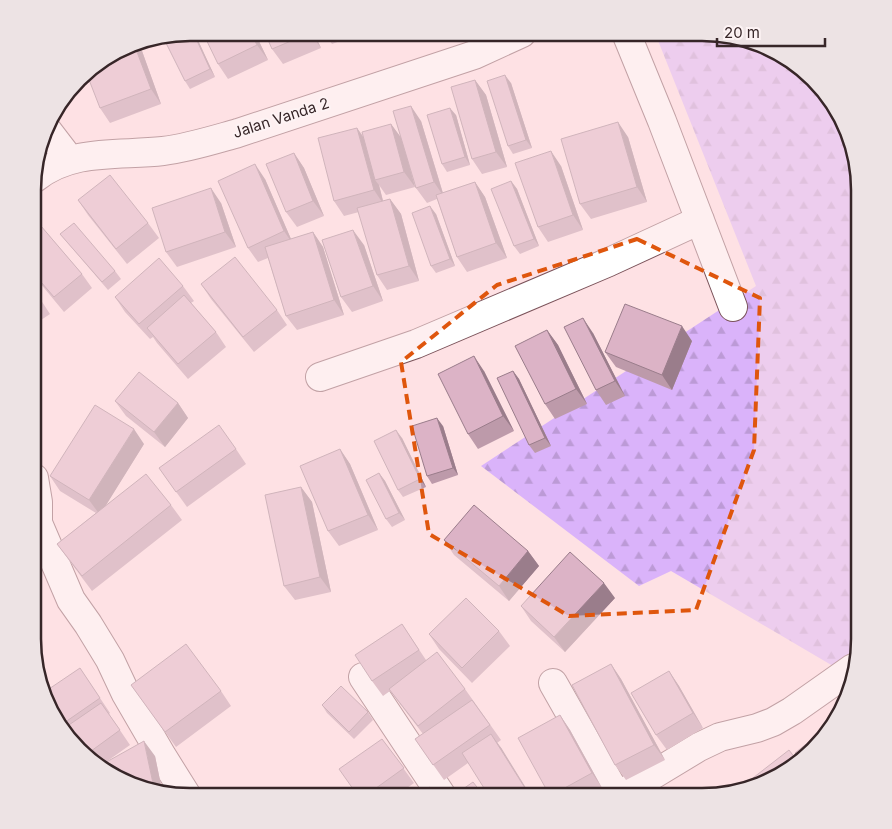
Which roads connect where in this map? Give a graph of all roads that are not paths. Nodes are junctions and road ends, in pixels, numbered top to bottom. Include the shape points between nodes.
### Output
1 (502, 42) edge
2 (630, 42) edge
3 (52, 136) edge
4 (70, 160) junction
5 (43, 173) edge
6 (700, 220) junction
7 (733, 307) dead end
8 (320, 377) dead end
9 (42, 536) edge
10 (847, 672) edge
11 (363, 677) edge
12 (553, 683) dead end
13 (183, 787) edge
14 (612, 787) edge
15 (632, 787) edge
16 (436, 788) edge

1 - 4 street, Jalan Vanda 2 via 238,134 164,151 100,154
2 - 6 street
3 - 4 street
4 - 5 street, Jalan Vanda 2
6 - 7 street
6 - 8 street via 416,344
9 - 13 street via 71,600 110,660 126,694
10 - 15 street via 773,722 720,737
11 - 16 street
12 - 14 street

